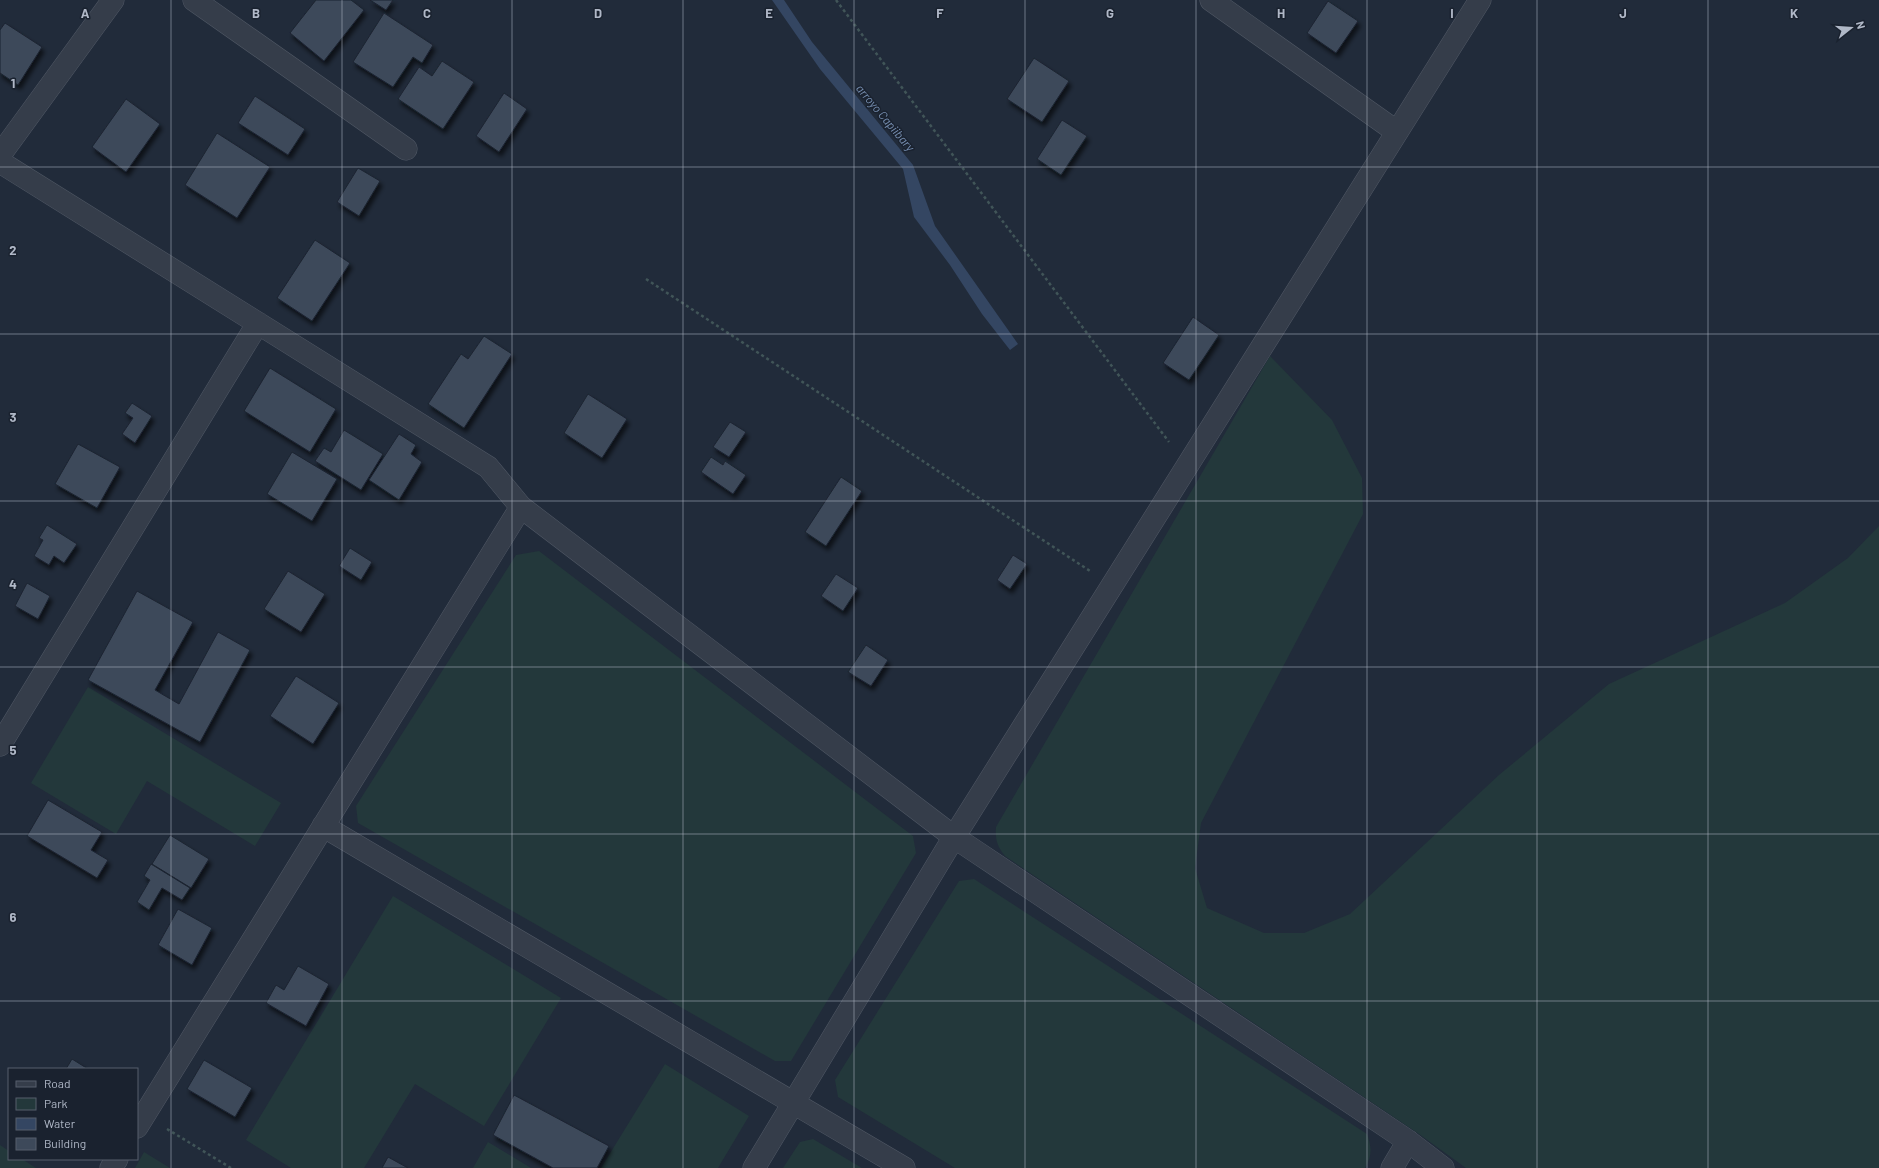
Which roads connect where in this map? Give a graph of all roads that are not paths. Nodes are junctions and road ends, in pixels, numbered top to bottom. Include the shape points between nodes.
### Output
1 (113, 0) edge
2 (194, 0) edge
3 (1211, 0) edge
4 (1480, 0) edge
5 (1397, 132) junction
6 (406, 149) dead end
7 (0, 155) edge
8 (0, 162) edge
9 (258, 323) junction
10 (521, 507) junction
11 (0, 745) edge
12 (323, 826) junction
13 (954, 837) junction
14 (793, 1103) junction
15 (141, 1121) edge
16 (1408, 1141) junction
17 (754, 1168) edge
18 (904, 1168) edge
19 (1392, 1168) edge
20 (1443, 1168) edge

1 - 7 street
2 - 6 street
3 - 5 street
4 - 5 street
5 - 13 street
8 - 9 street
9 - 10 street via 488,467
9 - 11 street
10 - 12 street
10 - 13 street
12 - 14 street
12 - 15 street
13 - 14 street
13 - 16 street
14 - 17 street
14 - 18 street
16 - 19 street
16 - 20 street

